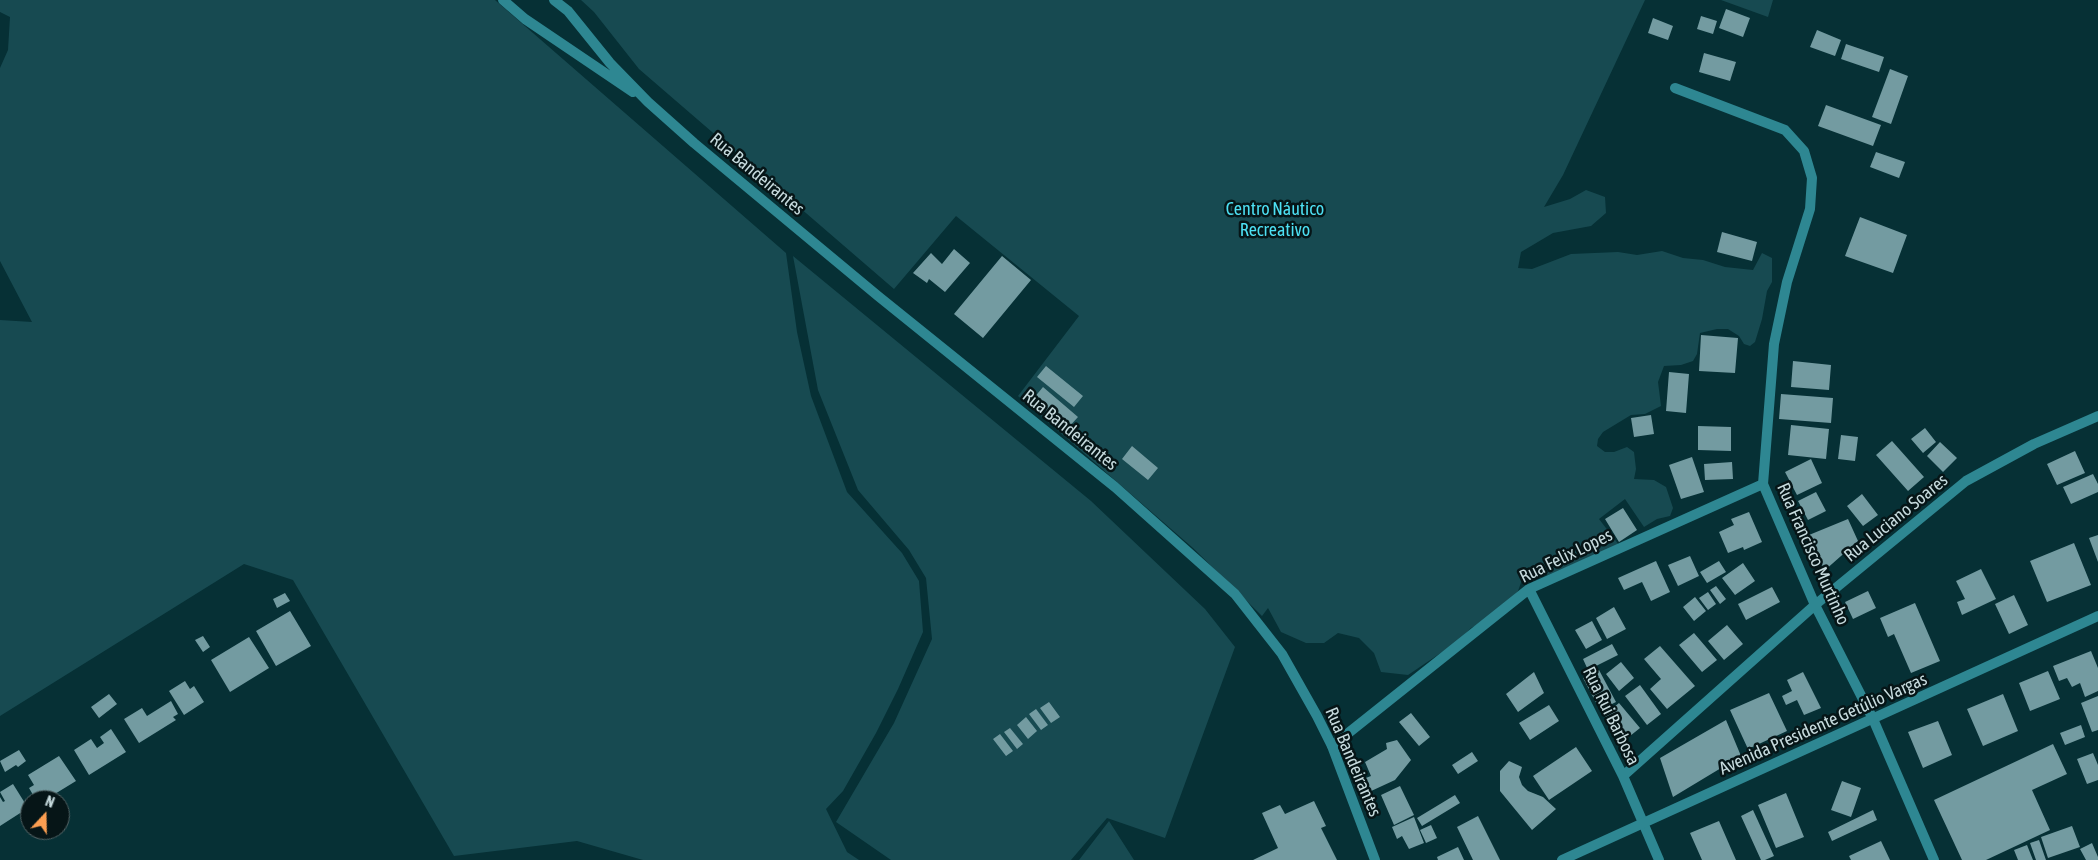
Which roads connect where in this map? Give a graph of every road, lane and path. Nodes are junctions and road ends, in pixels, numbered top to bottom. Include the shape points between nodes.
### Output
1 (503, 0) edge
2 (554, 0) edge
3 (1676, 88) dead end
4 (648, 102) junction
5 (2098, 416) edge
6 (1763, 484) junction
7 (1529, 589) junction
8 (1816, 605) junction
9 (2098, 616) edge
10 (1873, 719) junction
11 (1332, 746) junction
12 (1622, 776) junction
13 (1643, 823) junction
14 (1375, 860) edge
15 (1562, 860) edge
16 (1659, 860) edge
17 (1934, 860) edge

1 - 4 street, Rua Bandeirantes via 525,19
2 - 4 street, Rua Bandeirantes via 568,11 610,63
3 - 6 street, Rua Francisco Murtinho via 1785,130 1804,151 1812,178 1810,209 1787,282 1774,344
4 - 11 street, Rua Bandeirantes via 878,296 1116,487 1235,594 1282,654
5 - 8 street, Rua Luciano Soares via 2034,444 1966,481
6 - 7 street, Rua Felix Lopes
6 - 8 street, Rua Francisco Murtinho
7 - 11 street, Rua Felix Lopes
7 - 12 street, Rua Rui Barbosa
8 - 10 street, Rua Francisco Murtinho
8 - 12 street, Rua Luciano Soares
9 - 10 street, Avenida Presidente Getúlio Vargas
10 - 13 street, Avenida Presidente Getúlio Vargas
10 - 17 street, Rua Francisco Murtinho
11 - 14 street, Rua Bandeirantes
12 - 13 street, Rua Rui Barbosa
13 - 15 street, Avenida Presidente Getúlio Vargas
13 - 16 street, Rua Rui Barbosa

